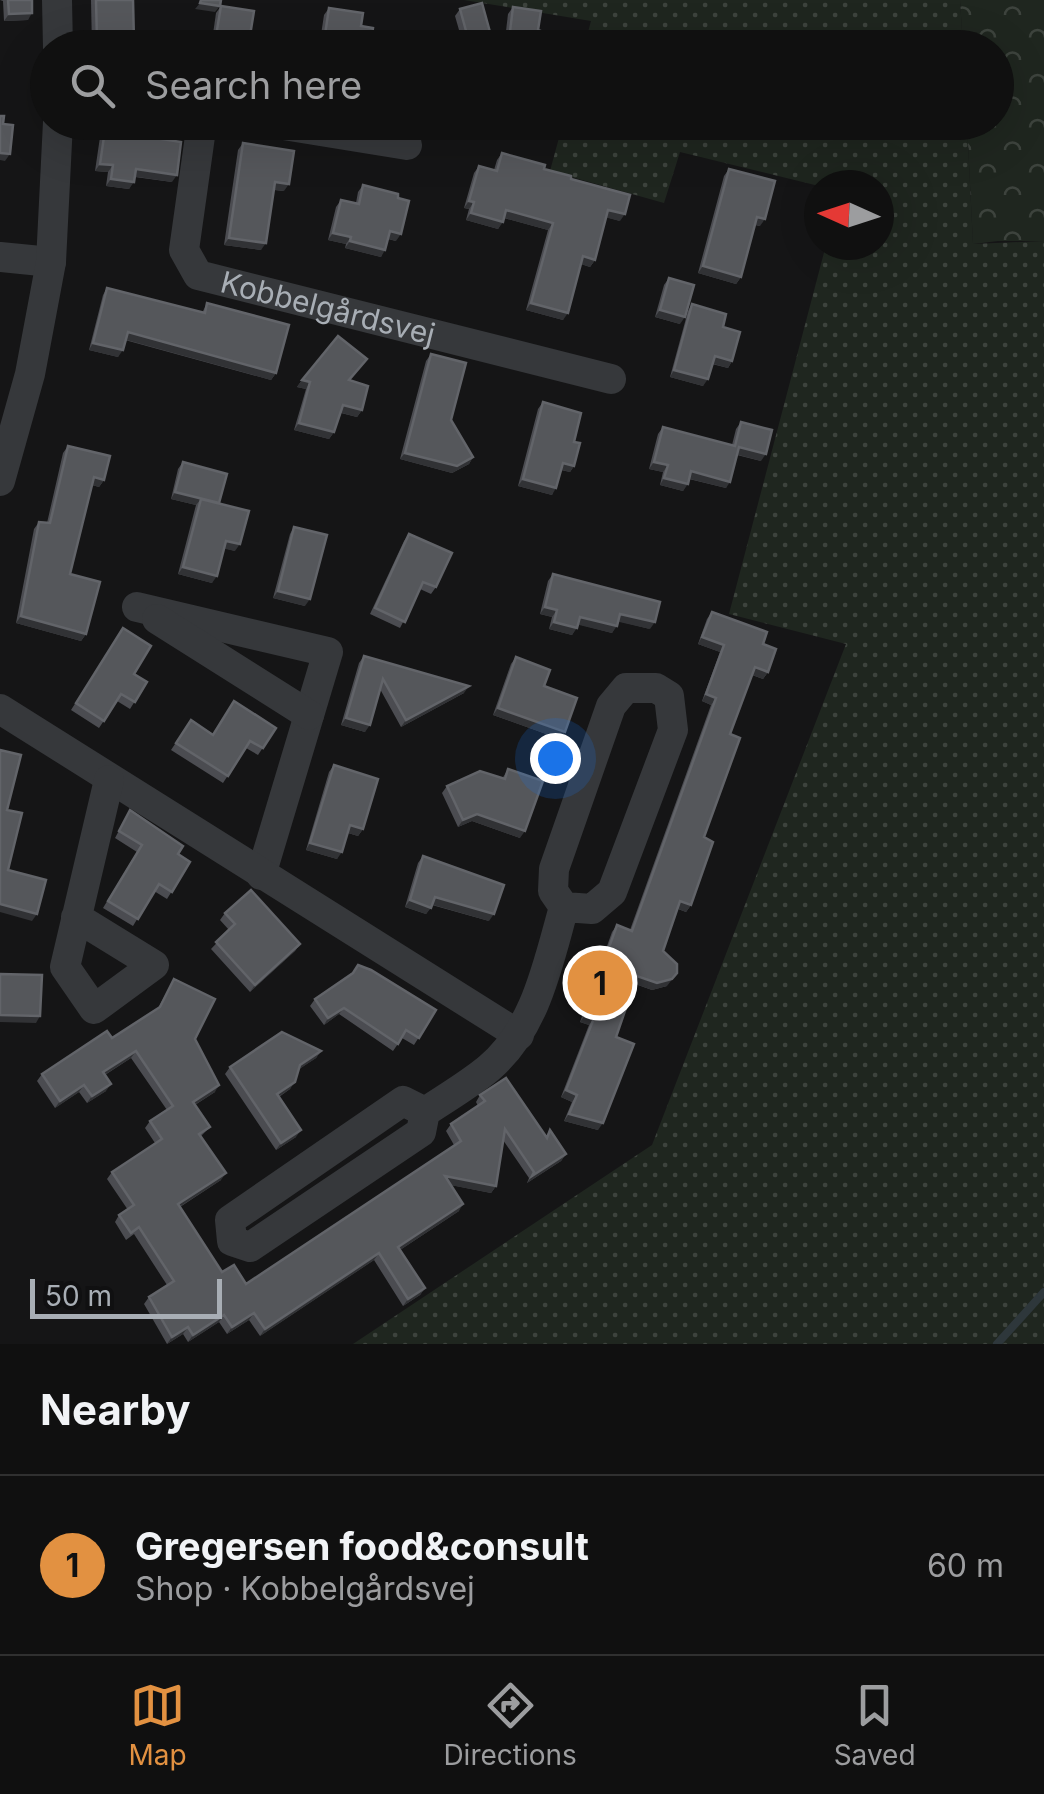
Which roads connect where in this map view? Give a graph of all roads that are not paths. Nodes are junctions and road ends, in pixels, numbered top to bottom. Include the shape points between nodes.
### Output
1 (57, 0) edge
2 (58, 30) edge
3 (57, 140) edge
4 (199, 140) edge
5 (376, 140) edge
6 (407, 145) dead end
7 (0, 257) edge
8 (51, 262) junction
9 (611, 379) dead end
10 (0, 480) edge
11 (0, 709) edge
12 (309, 715) junction
13 (110, 780) junction
14 (261, 875) junction
15 (564, 907) junction
16 (76, 917) dead end
17 (518, 1036) junction
18 (425, 1112) junction

1 - 2 street
3 - 8 street
4 - 9 street, Kobbelgårdsvej via 184,250 198,275
5 - 6 street
7 - 8 street
8 - 10 street via 30,374
11 - 13 street
12 - 12 street via 328,652 138,607 278,695
12 - 14 street
13 - 14 street
13 - 16 street
14 - 17 street
15 - 15 street via 553,891 554,868 611,706 626,688 656,688 669,696 673,730 612,892 592,909
15 - 17 street via 537,998
17 - 18 street via 491,1067
18 - 18 street via 422,1132 250,1247 232,1241 230,1220 403,1101

